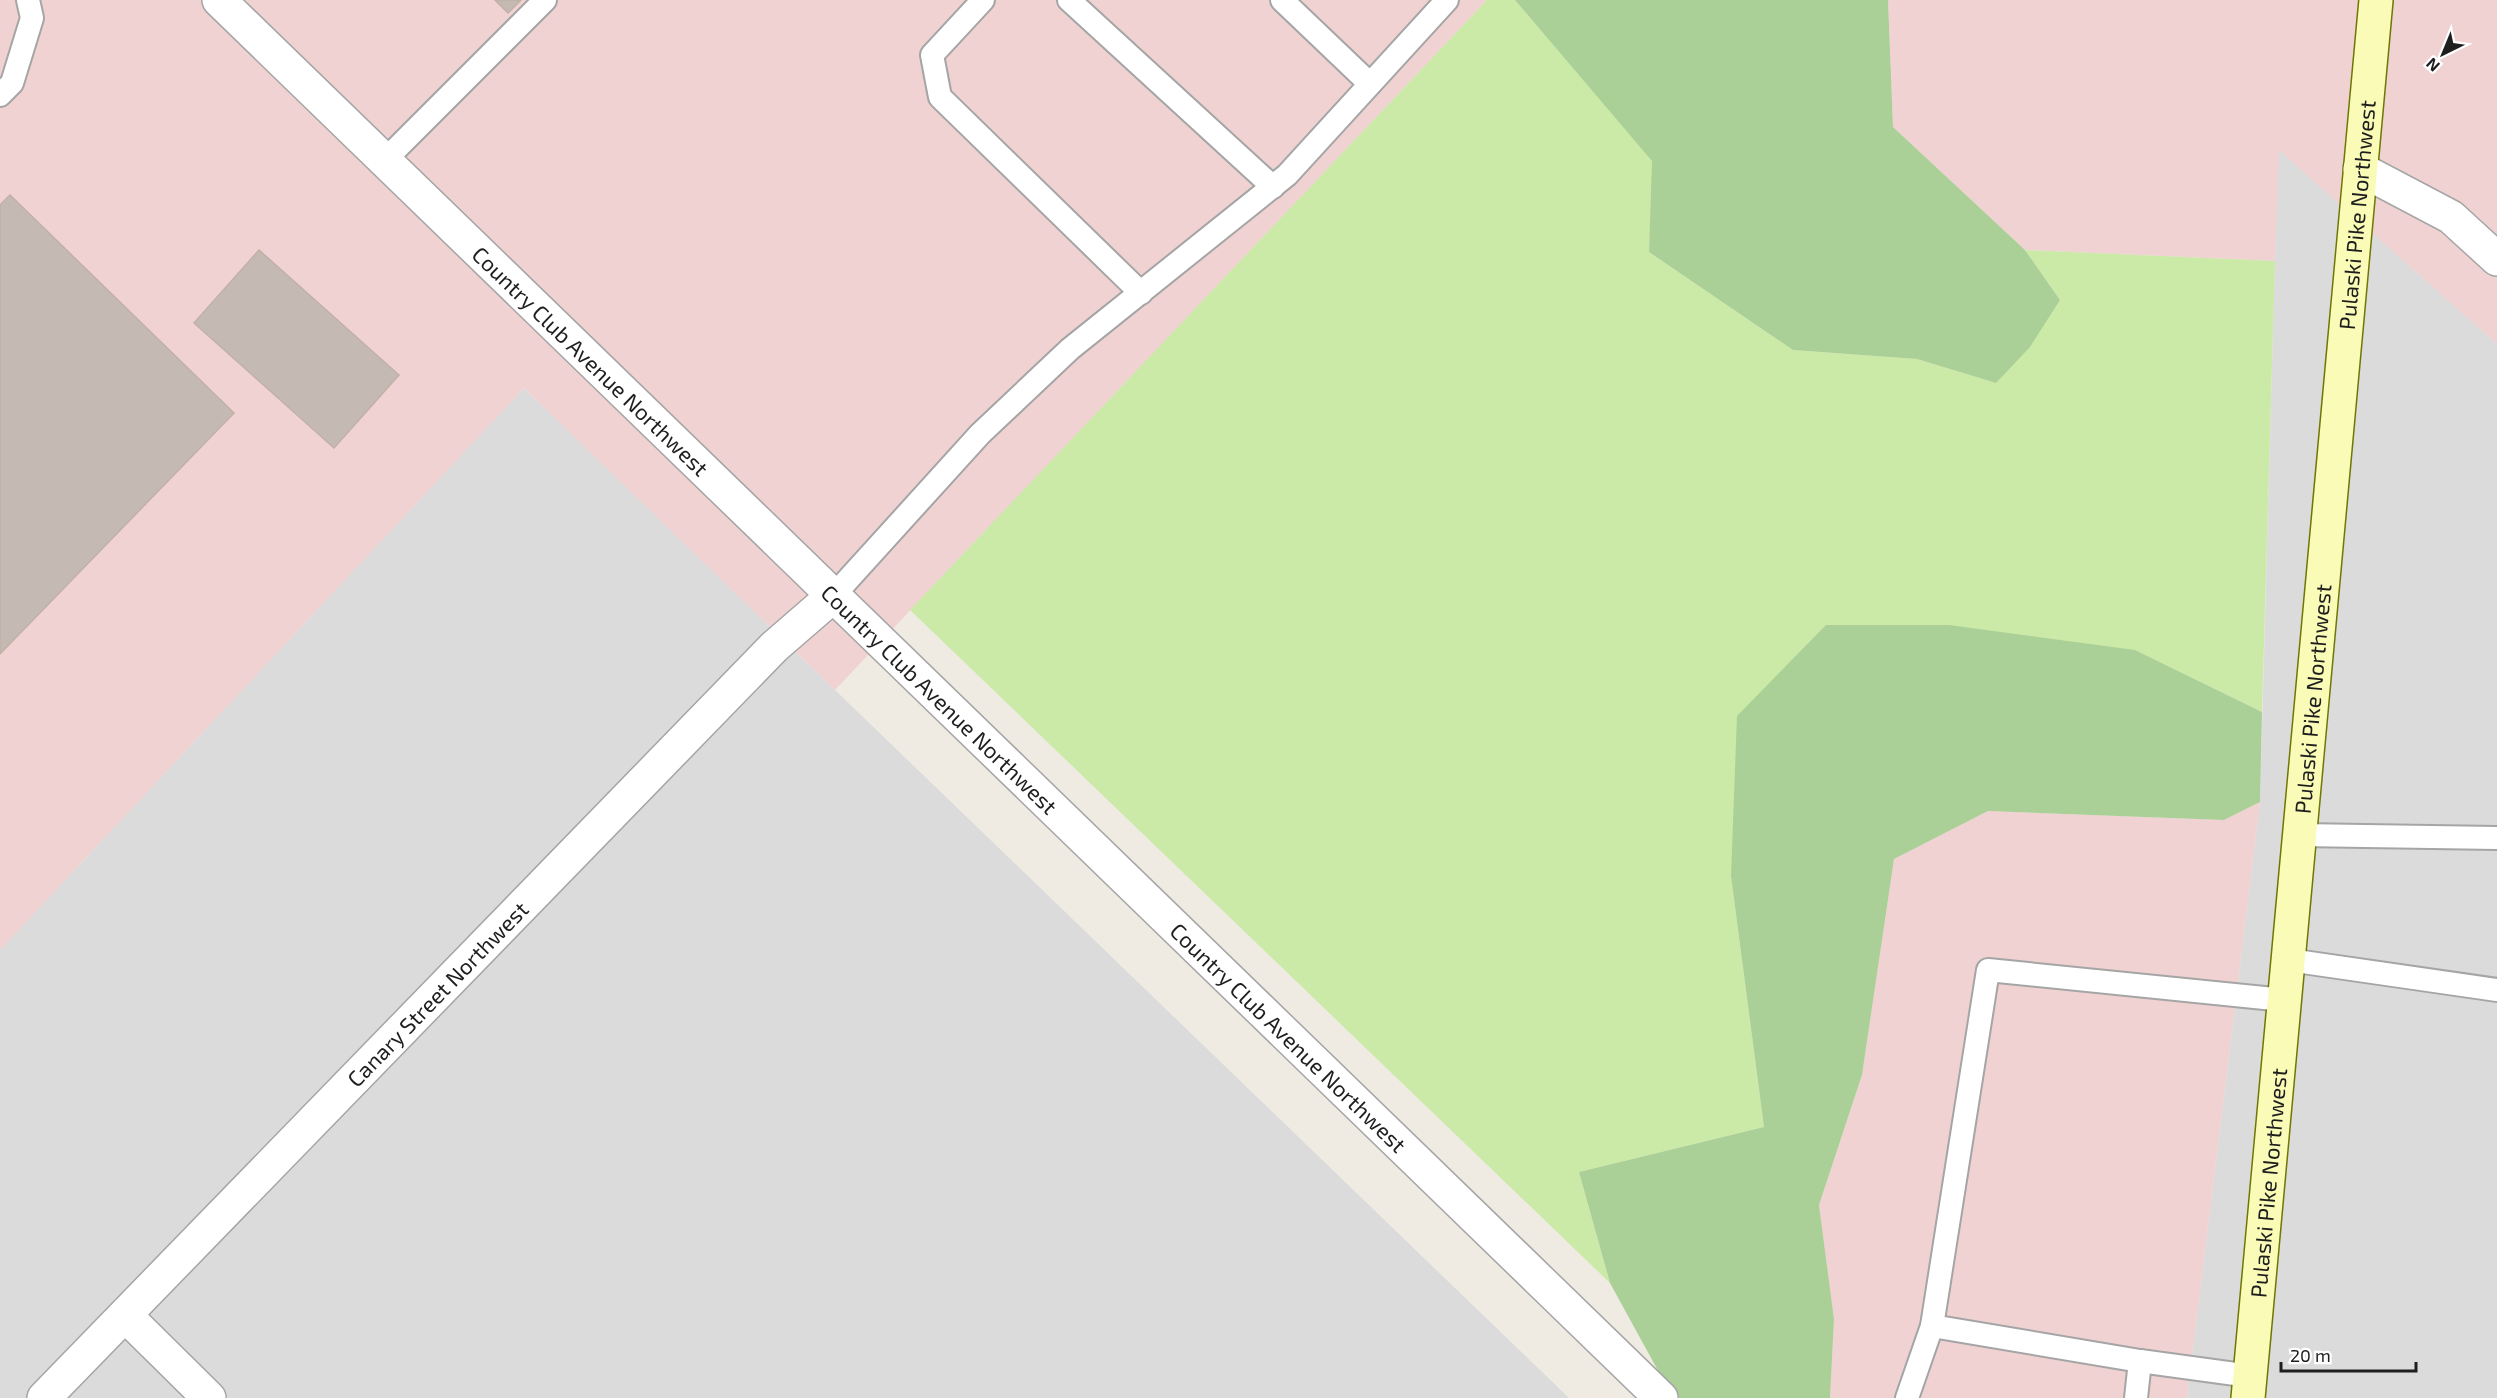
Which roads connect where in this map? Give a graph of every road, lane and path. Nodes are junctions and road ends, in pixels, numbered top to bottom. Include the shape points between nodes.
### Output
1 (28, 0) edge
2 (219, 0) edge
3 (545, 0) edge
4 (983, 0) edge
5 (1069, 0) edge
6 (1282, 0) edge
7 (1447, 0) edge
8 (2376, 0) edge
9 (1370, 84) junction
10 (0, 95) edge
11 (385, 160) junction
12 (2360, 170) junction
13 (1273, 187) junction
14 (2497, 259) edge
15 (1141, 293) junction
16 (834, 595) junction
17 (2299, 835) junction
18 (2497, 838) edge
19 (2289, 960) junction
20 (2497, 990) edge
21 (2284, 1000) junction
22 (125, 1315) junction
23 (1932, 1326) junction
24 (2140, 1361) junction
25 (2249, 1387) edge
26 (44, 1398) edge
27 (209, 1398) edge
28 (1661, 1398) edge
29 (1906, 1398) edge
30 (2136, 1398) edge

1 - 10 lane via 32,18 12,83
2 - 11 street, Country Club Avenue Northwest
3 - 11 lane
4 - 15 lane via 932,55 940,97
5 - 13 lane
6 - 9 lane
7 - 9 lane
8 - 12 main road, Pulaski Pike Northwest
9 - 13 lane
11 - 16 street, Country Club Avenue Northwest
12 - 14 street via 2451,217
12 - 17 main road, Pulaski Pike Northwest
13 - 15 lane
15 - 16 lane via 1070,349 980,434
16 - 22 street, Canary Street Northwest via 774,647
16 - 28 street, Country Club Avenue Northwest
17 - 18 lane
17 - 19 main road, Pulaski Pike Northwest
19 - 20 lane
19 - 21 main road, Pulaski Pike Northwest
21 - 23 lane via 1988,970
21 - 25 main road, Pulaski Pike Northwest
22 - 26 street, Canary Street Northwest
22 - 27 street
23 - 24 lane
23 - 29 lane
24 - 25 lane
24 - 30 lane

